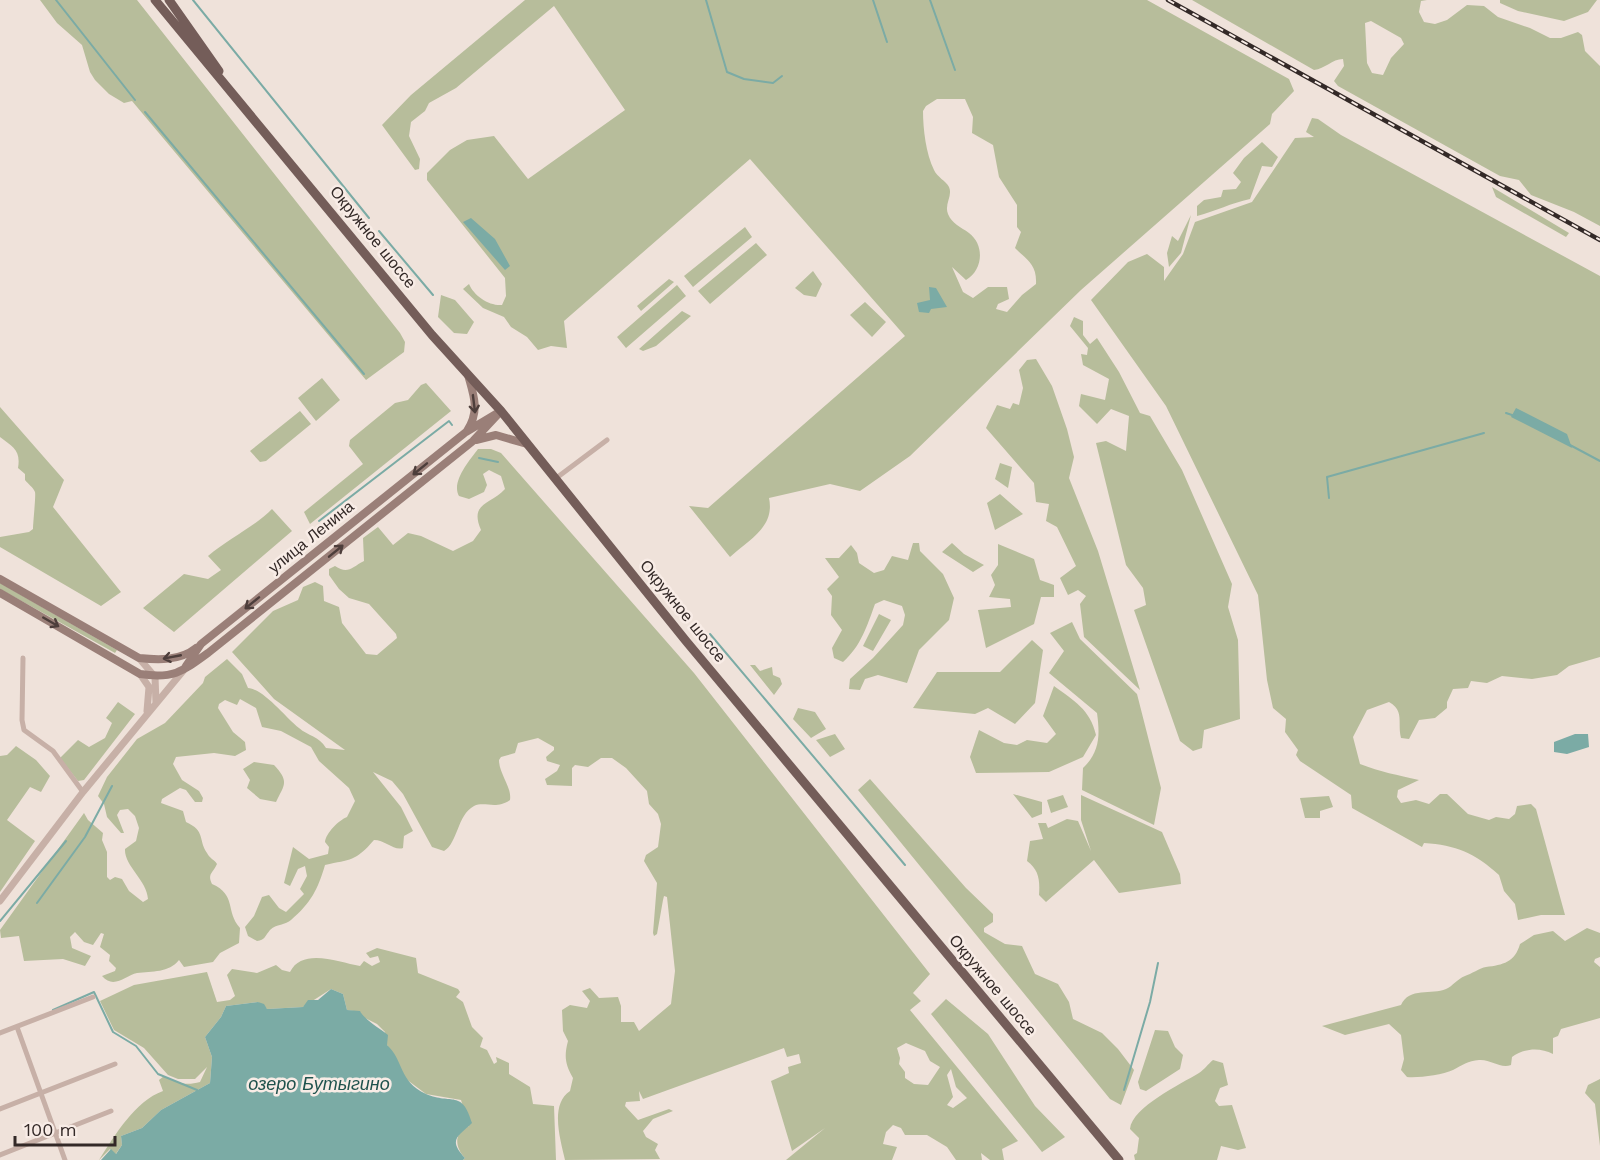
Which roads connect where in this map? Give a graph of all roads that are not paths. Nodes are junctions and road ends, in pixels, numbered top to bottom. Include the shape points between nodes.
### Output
1 (155, 0) edge
2 (169, 0) edge
3 (224, 81) junction
4 (468, 374) junction
5 (501, 411) junction
6 (466, 432) junction
7 (608, 440) dead end
8 (473, 441) junction
9 (527, 444) junction
10 (555, 479) junction
11 (313, 554) junction
12 (317, 565) junction
13 (0, 579) edge
14 (0, 593) edge
15 (201, 644) junction
16 (23, 658) dead end
17 (139, 658) junction
18 (183, 671) junction
19 (140, 674) junction
20 (155, 676) junction
21 (156, 703) junction
22 (144, 716) junction
23 (83, 792) junction
24 (0, 901) edge
25 (93, 997) dead end
26 (17, 1027) junction
27 (0, 1033) edge
28 (115, 1064) dead end
29 (40, 1094) junction
30 (0, 1109) edge
31 (111, 1111) dead end
32 (55, 1132) junction
33 (0, 1155) edge
34 (64, 1160) edge
35 (1119, 1160) edge

1 - 3 main road, Окружное шоссе
2 - 3 main road, Окружное шоссе
3 - 4 main road, Окружное шоссе
4 - 5 main road, Окружное шоссе
4 -> 6 main road via 476,407
5 - 6 main road, улица Ленина
5 - 8 main road, улица Ленина
5 - 9 main road, Окружное шоссе
6 -> 11 main road, улица Ленина
7 - 10 street
8 - 9 main road via 496,435
12 -> 8 main road, улица Ленина
9 - 10 main road, Окружное шоссе
10 - 35 main road, Окружное шоссе
11 - 12 main road
11 -> 15 main road, улица Ленина
12 - 18 main road, улица Ленина
13 - 17 main road
14 -> 19 main road
15 -> 17 main road via 178,657
15 - 18 main road, улица Ленина
16 - 23 street via 24,730 52,751
17 - 20 street
18 - 20 main road
18 - 21 street, улица Ленина
19 - 20 main road
19 - 22 street via 149,687 149,705
20 - 21 street
21 - 22 street, улица Ленина
22 - 23 street, улица Ленина
23 - 24 street, улица Ленина
25 - 26 street
26 - 27 street
26 - 29 street
28 - 29 street
29 - 30 street
29 - 32 street
31 - 32 street
32 - 33 street
32 - 34 street

